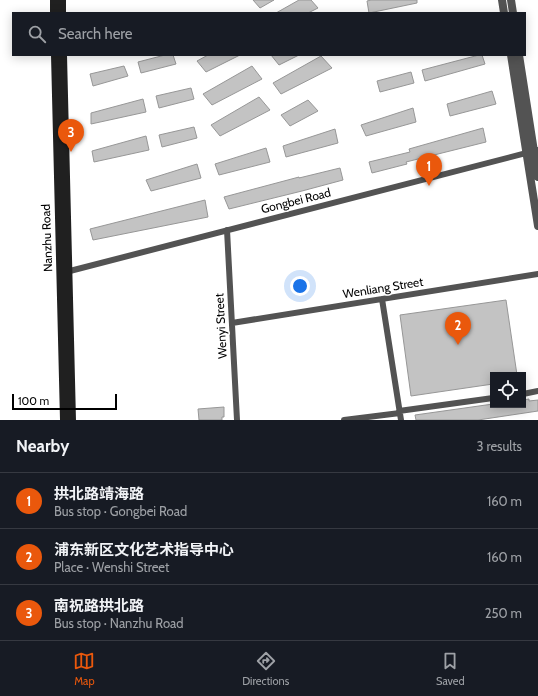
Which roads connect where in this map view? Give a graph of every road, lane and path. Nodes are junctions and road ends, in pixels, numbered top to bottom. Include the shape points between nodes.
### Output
1 (54, 0) edge
2 (62, 0) edge
3 (502, 0) edge
4 (511, 0) edge
5 (54, 12) edge
6 (62, 12) edge
7 (504, 12) edge
8 (513, 12) edge
9 (54, 56) edge
10 (63, 56) edge
11 (511, 56) edge
12 (519, 56) edge
13 (533, 152) edge
14 (538, 177) edge
15 (538, 226) edge
16 (227, 230) junction
17 (64, 272) junction
18 (538, 274) edge
19 (382, 299) junction
20 (232, 323) junction
21 (538, 392) edge
22 (526, 394) edge
23 (490, 399) edge
24 (400, 415) edge
25 (64, 420) edge
26 (72, 420) edge
27 (237, 420) edge
28 (344, 420) edge

1 - 5 main road
2 - 6 main road
3 - 7 street
4 - 8 street
9 - 17 main road, Nanzhu Road
10 - 17 main road, Nanzhu Road
11 - 13 street
12 - 13 street
13 - 14 street
13 - 15 street
13 - 16 street, Gongbei Road
16 - 17 street, Gongbei Road
16 - 20 street, Wenyi Street
17 - 25 main road, Nanzhu Road
17 - 26 main road, Nanzhu Road
18 - 19 street, Wenliang Street
19 - 20 street, Wenliang Street
19 - 24 street
20 - 27 street, Wenyi Street
21 - 22 street
23 - 24 street
24 - 28 street

